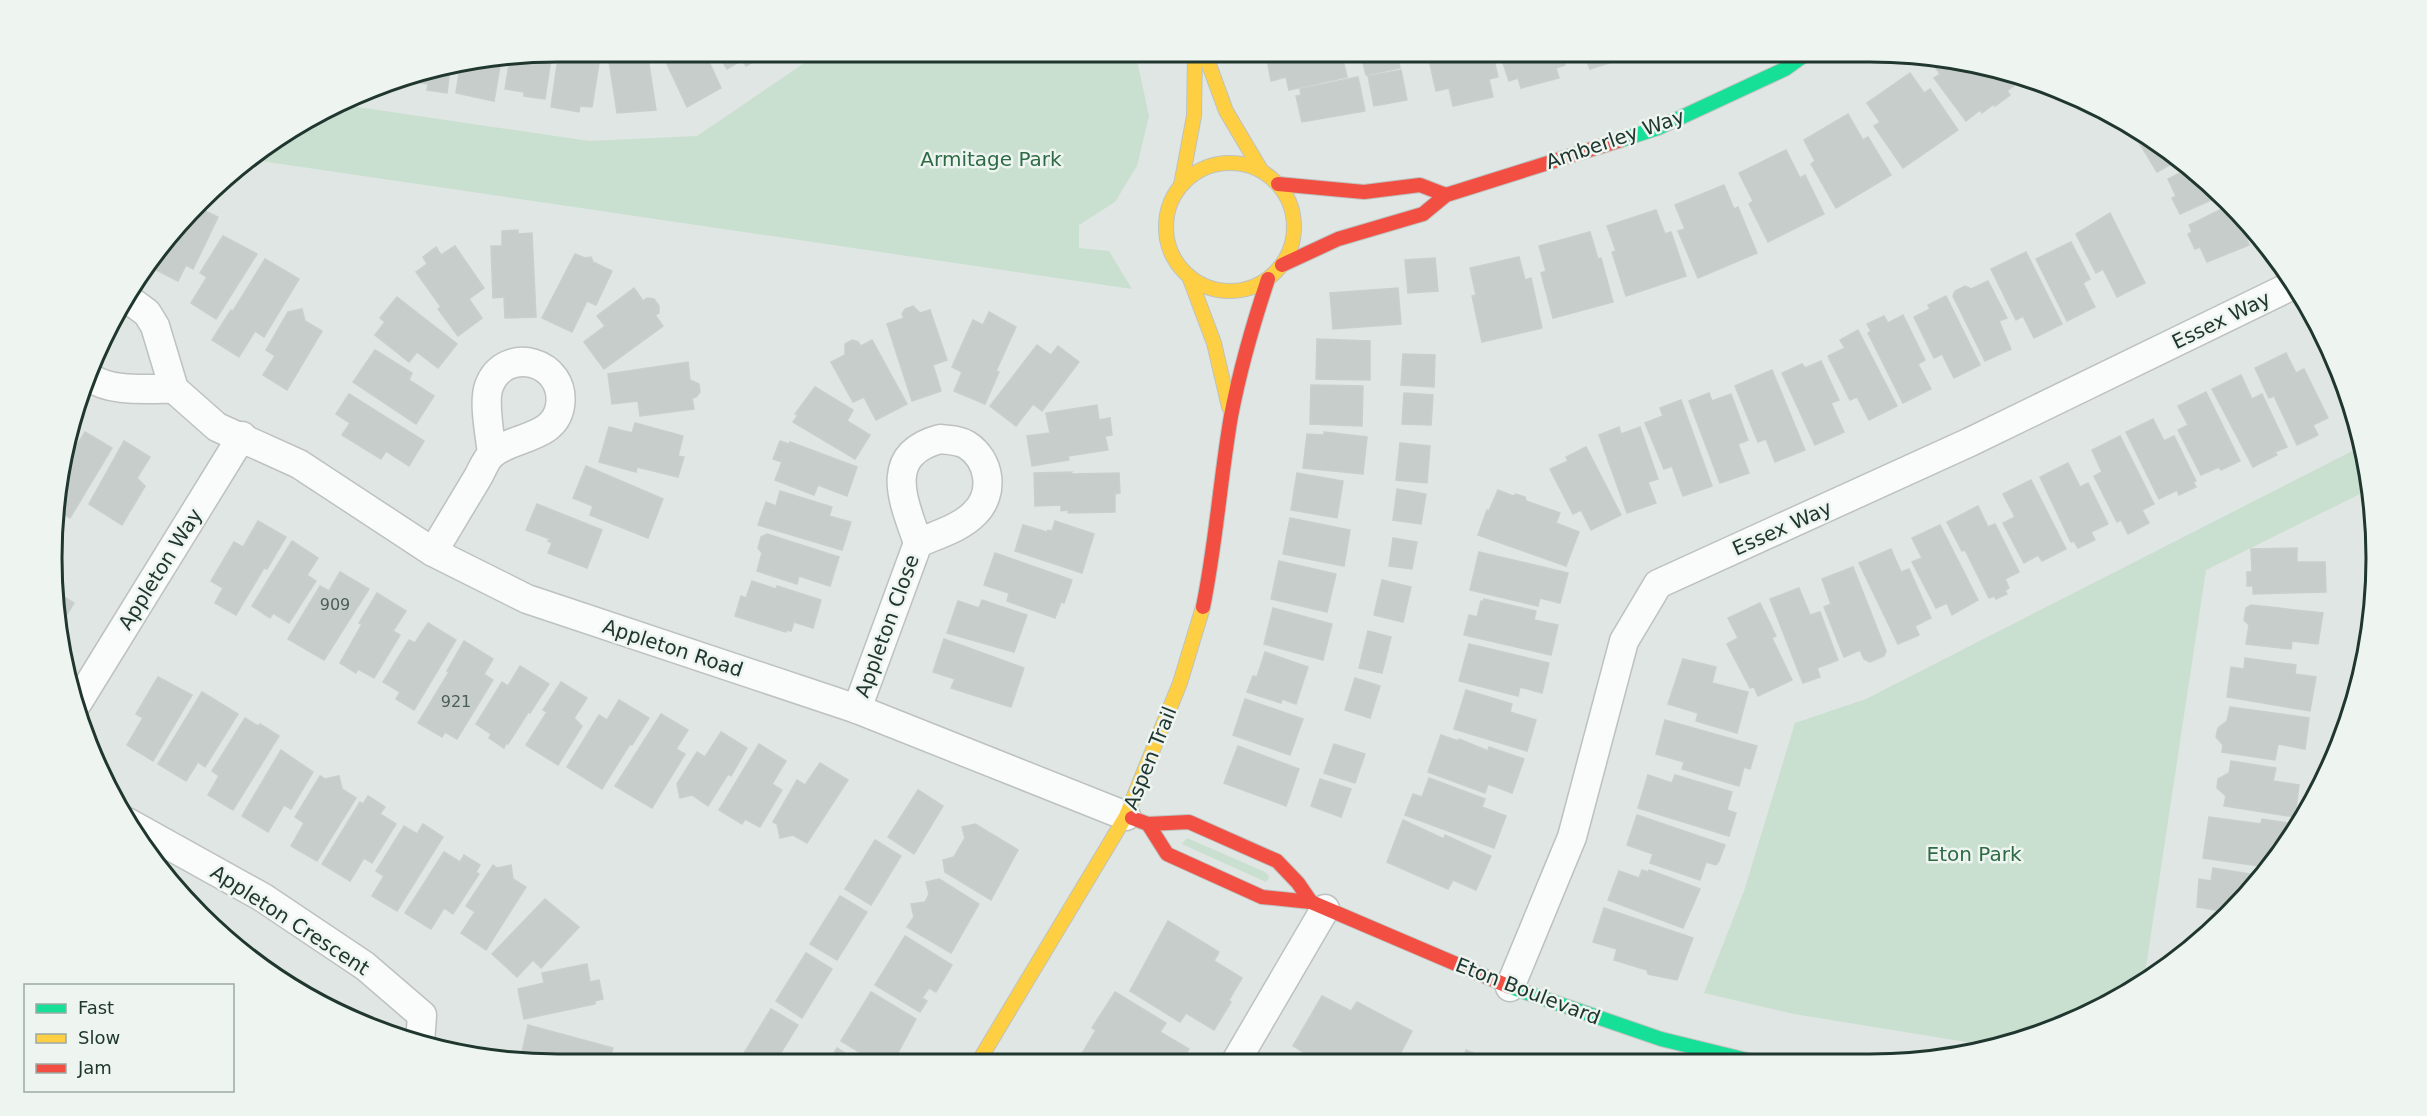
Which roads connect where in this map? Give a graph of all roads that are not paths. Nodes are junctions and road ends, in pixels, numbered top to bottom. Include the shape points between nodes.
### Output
1 (1195, 62) edge
2 (1208, 62) edge
3 (1795, 62) edge
4 (1261, 170) junction
5 (1278, 184) junction
6 (1181, 185) junction
7 (1446, 195) junction
8 (1282, 265) junction
9 (1190, 279) junction
10 (1268, 279) junction
11 (2286, 289) edge
12 (132, 303) edge
13 (94, 380) edge
14 (174, 389) junction
15 (1231, 418) junction
16 (242, 436) junction
17 (492, 454) dead end
18 (918, 543) dead end
19 (433, 552) junction
20 (81, 697) edge
21 (857, 709) junction
22 (1137, 820) junction
23 (143, 831) edge
24 (1318, 905) junction
25 (1510, 987) junction
26 (421, 1035) edge
27 (984, 1054) edge
28 (1239, 1054) edge
29 (1722, 1054) edge

1 - 6 street, Aspen Trail via 1194,116
2 - 4 street, Aspen Trail via 1226,111
3 - 7 street, Amberley Way via 1658,128
4 - 5 street, Aspen Trail
4 - 6 street, Aspen Trail via 1240,163 1218,163 1198,171
5 - 7 street via 1364,192 1420,185
5 - 8 street, Aspen Trail via 1290,203 1294,224 1292,246
6 - 9 street, Aspen Trail via 1165,224 1167,244
7 - 8 street, Amberley Way via 1423,214 1338,239
8 - 10 street, Aspen Trail
9 - 10 street, Aspen Trail via 1229,292 1249,289
9 - 15 street, Aspen Trail via 1215,343
10 - 15 street, Aspen Trail via 1247,343
11 - 25 street, Essex Way via 1970,442 1658,584 1624,641 1572,837
12 - 14 street via 147,313 155,326
13 - 14 street via 111,386
14 - 16 street, Appleton Road via 218,427
15 - 22 street, Aspen Trail via 1221,510 1203,607
16 - 19 street, Appleton Road via 299,464
16 - 20 street, Appleton Way
17 - 19 street
18 - 21 street, Appleton Close
19 - 21 street, Appleton Road via 526,599
21 - 22 street, Appleton Road
22 - 24 street, Eton Boulevard via 1167,854 1262,897
22 - 24 street via 1190,822 1277,861
22 - 27 street, Aspen Trail
23 - 26 street, Appleton Crescent via 262,897 365,966 422,1015
24 - 25 street, Eton Boulevard
24 - 28 street
25 - 29 street, Eton Boulevard via 1661,1039

